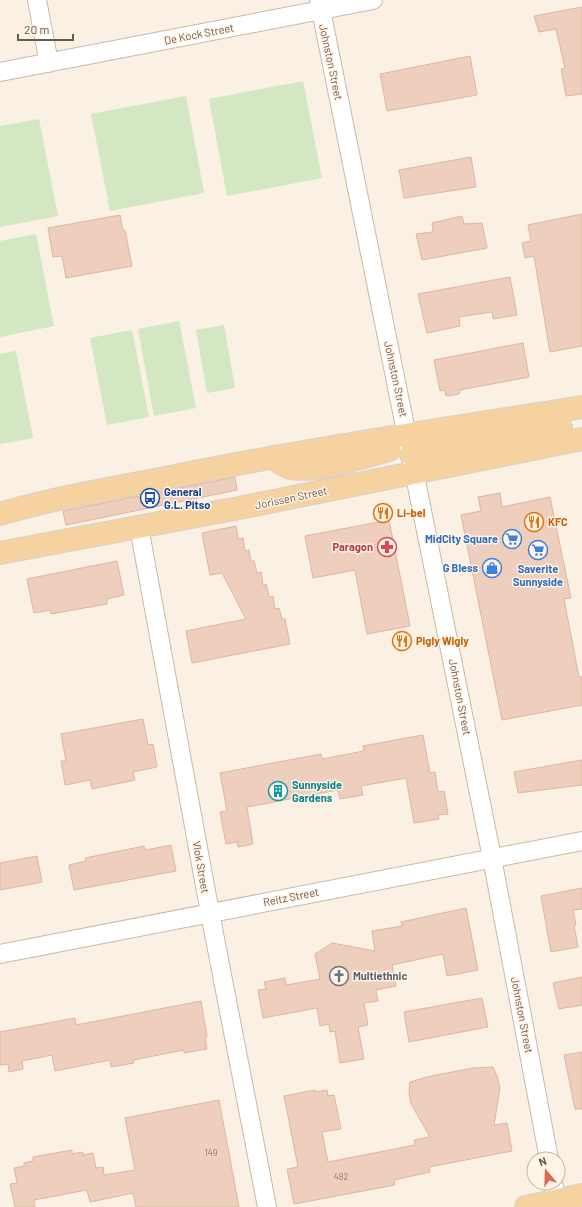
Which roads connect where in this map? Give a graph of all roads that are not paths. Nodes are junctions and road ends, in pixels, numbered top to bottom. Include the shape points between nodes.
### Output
1 (37, 0) edge
2 (373, 0) edge
3 (320, 5) edge
4 (49, 64) junction
5 (0, 72) edge
6 (582, 407) edge
7 (582, 424) edge
8 (582, 439) edge
9 (410, 452) junction
10 (0, 514) edge
11 (139, 527) junction
12 (0, 553) edge
13 (582, 841) edge
14 (492, 858) junction
15 (210, 913) junction
16 (0, 954) edge
17 (547, 1151) edge
18 (555, 1192) edge
19 (582, 1195) edge
20 (267, 1207) edge
21 (526, 1207) edge

1 - 4 street
2 - 3 street, De Kock Street
3 - 4 street, De Kock Street
3 - 9 street, Johnston Street
4 - 5 street, De Kock Street
6 - 9 main road, Jorissen Street
7 - 9 main road
8 - 9 main road, Jorissen Street
9 - 10 main road, Jorissen Street via 272,457 83,493
9 - 11 main road, Jorissen Street
9 - 14 street, Johnston Street
11 - 12 main road, Jorissen Street
11 - 15 street, Vlok Street
13 - 14 street, Reitz Street
14 - 15 street, Reitz Street
14 - 17 street, Johnston Street
15 - 16 street, Reitz Street
15 - 20 street, Vlok Street
18 - 19 main road
18 - 21 main road

